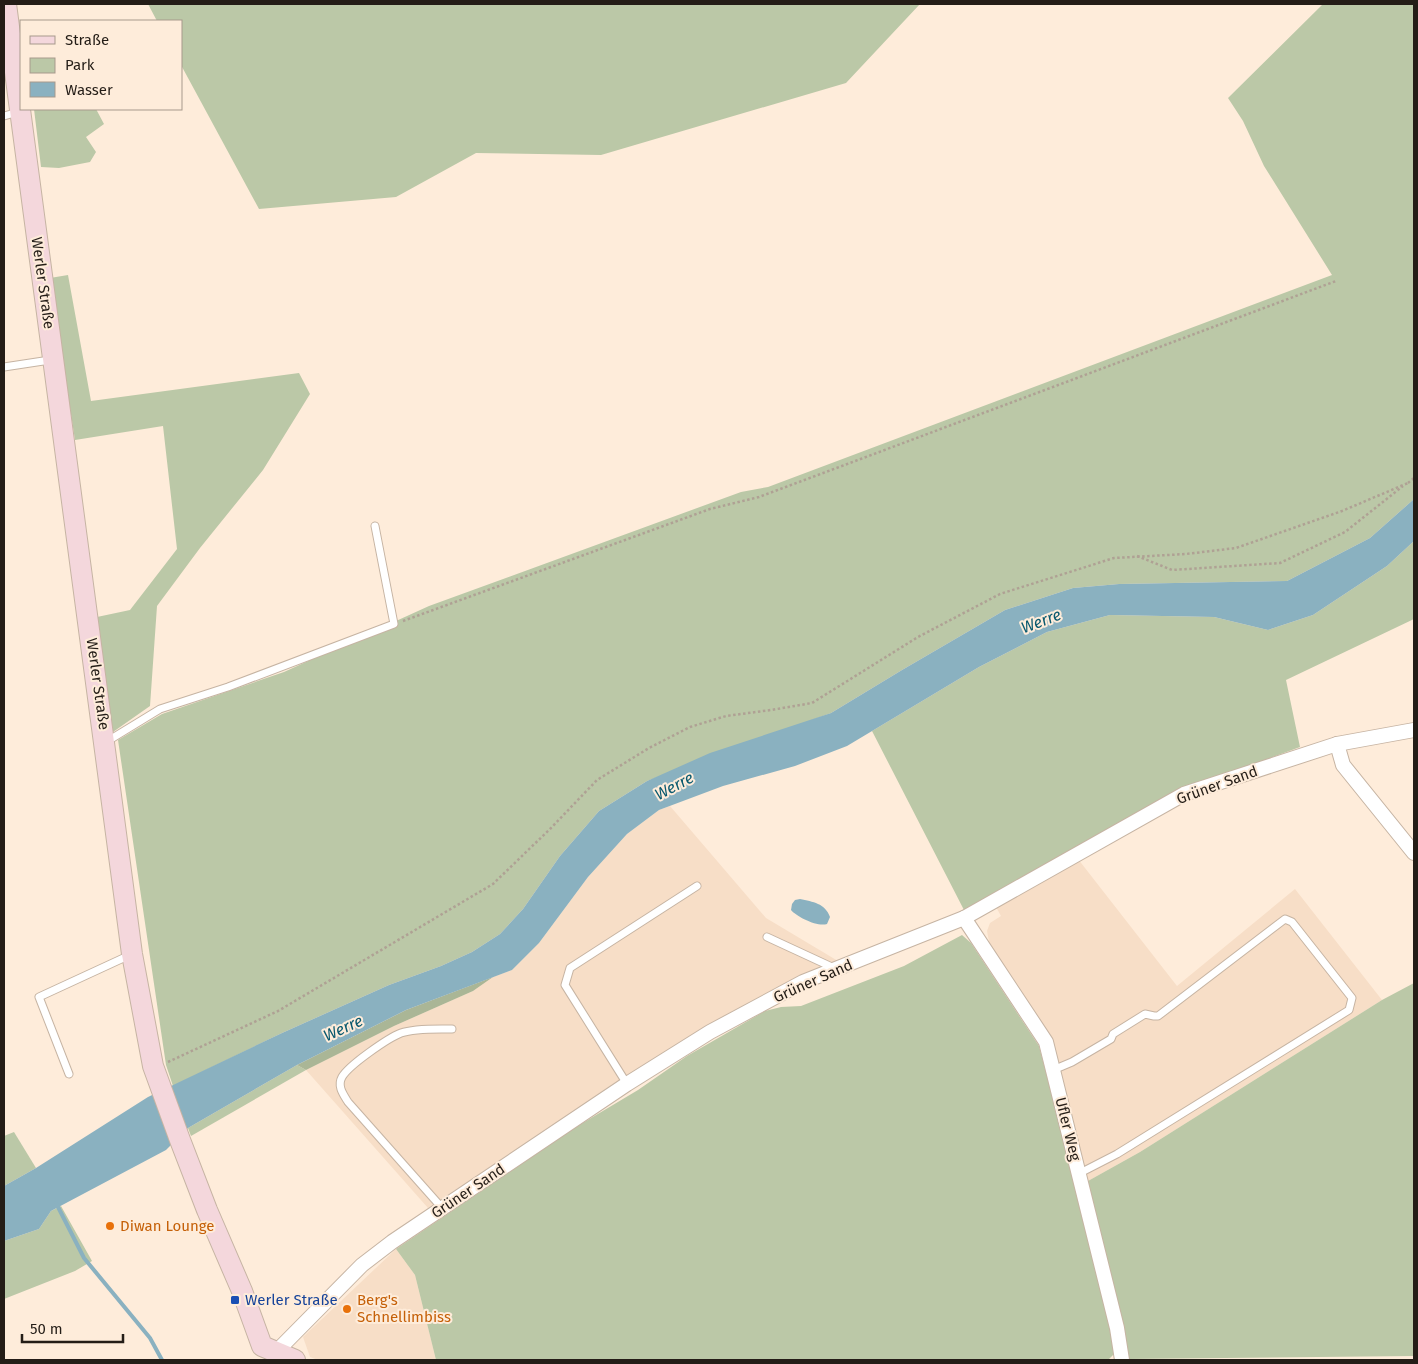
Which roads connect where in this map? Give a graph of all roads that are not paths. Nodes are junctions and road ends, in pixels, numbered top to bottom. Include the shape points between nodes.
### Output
1 (6, 4) edge
2 (11, 114) edge
3 (54, 359) junction
4 (4, 367) edge
5 (375, 526) dead end
6 (1414, 730) edge
7 (105, 742) junction
8 (1337, 744) junction
9 (1414, 854) edge
10 (697, 886) dead end
11 (964, 918) junction
12 (767, 937) dead end
13 (132, 954) junction
14 (836, 970) junction
15 (452, 1029) dead end
16 (1053, 1070) junction
17 (69, 1074) dead end
18 (627, 1084) junction
19 (1080, 1173) junction
20 (443, 1208) junction
21 (264, 1352) edge
22 (295, 1360) edge
23 (1122, 1360) edge

1 - 2 main road, Werler Straße
2 - 3 main road, Werler Straße
3 - 4 lane
3 - 7 main road, Werler Straße
5 - 7 lane via 394,624 228,687 160,709
6 - 8 street, Grüner Sand
7 - 13 main road, Werler Straße
8 - 9 street via 1344,766
8 - 11 street, Grüner Sand via 1184,794
10 - 18 lane via 570,968 565,985
11 - 14 street, Grüner Sand
11 - 16 street, Ufler Weg via 1046,1042
12 - 14 lane
13 - 17 lane via 39,997
13 - 21 main road, Werler Straße via 153,1066
14 - 18 street, Grüner Sand via 803,982 710,1032
15 - 20 lane via 402,1032 354,1064 341,1078 341,1091 348,1102
16 - 19 street, Ufler Weg
16 - 19 lane via 1111,1040 1113,1034 1145,1014 1158,1016 1285,919 1292,922 1352,998 1349,1010 1117,1154
18 - 20 street, Grüner Sand
19 - 23 street, Ufler Weg
20 - 21 street, Grüner Sand via 362,1265
21 - 22 main road

